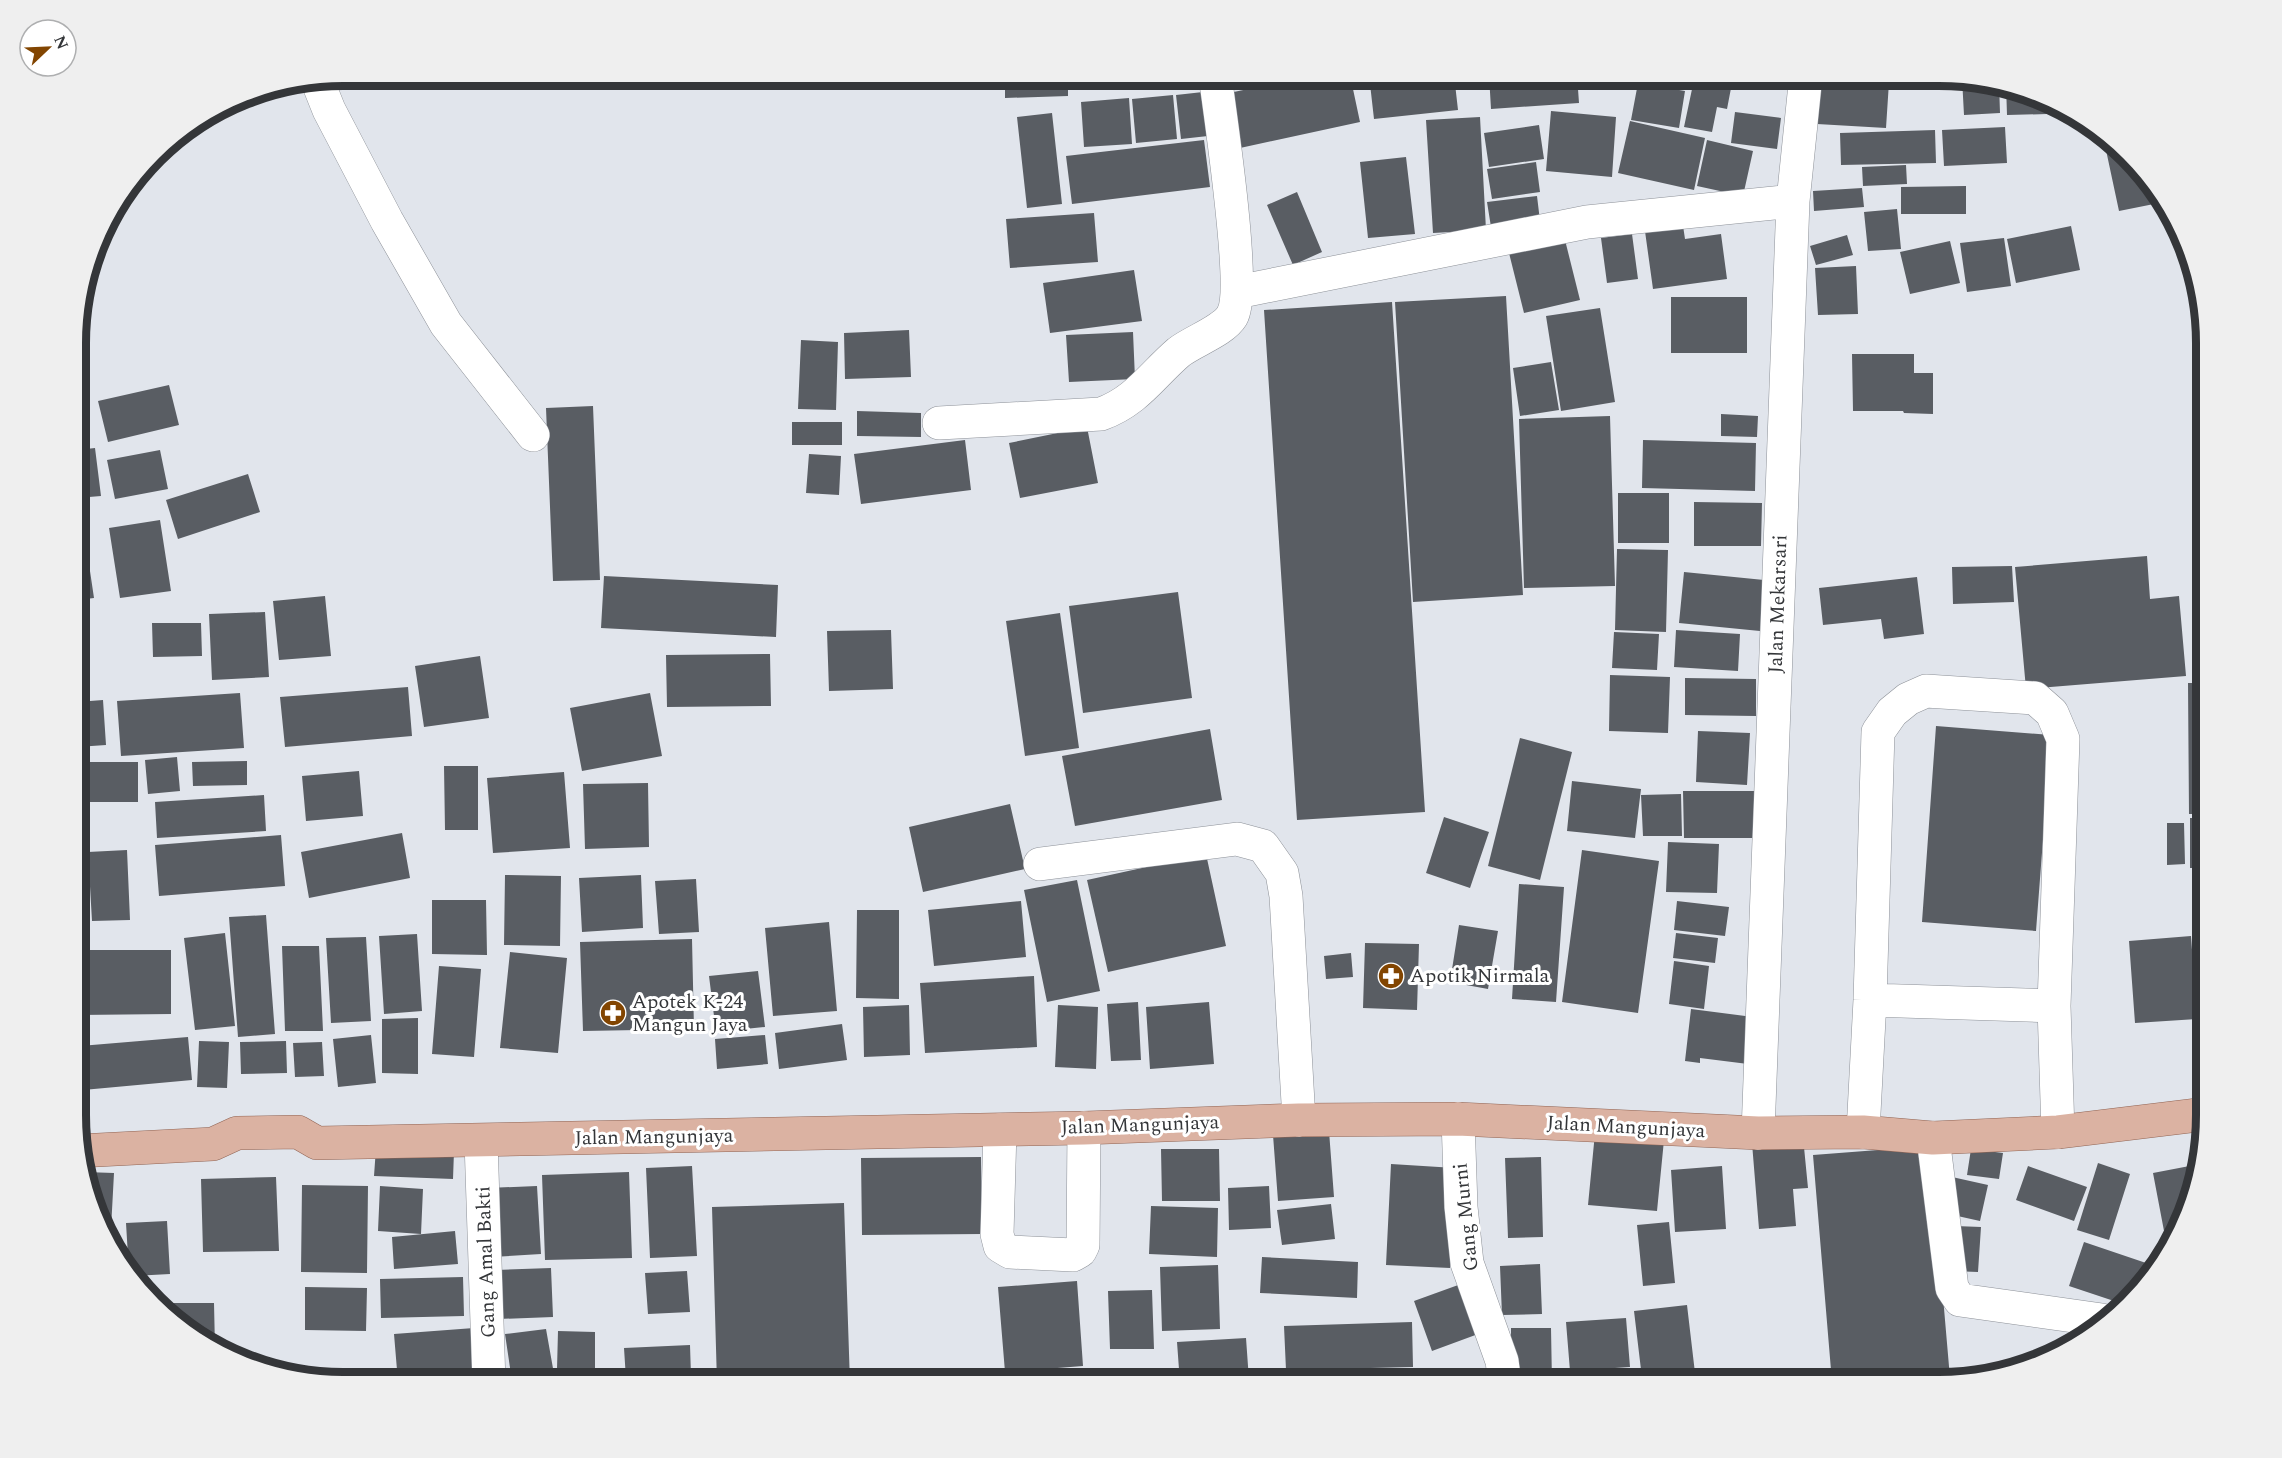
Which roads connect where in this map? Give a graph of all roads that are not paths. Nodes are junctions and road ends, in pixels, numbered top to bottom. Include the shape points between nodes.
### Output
1 (1216, 86) edge
2 (1805, 86) edge
3 (319, 87) edge
4 (1793, 201) junction
5 (1237, 292) junction
6 (939, 423) dead end
7 (532, 435) dead end
8 (1040, 864) dead end
9 (1870, 1000) junction
10 (2054, 1006) junction
11 (2196, 1115) edge
12 (1458, 1119) junction
13 (1299, 1120) junction
14 (1084, 1128) junction
15 (1000, 1130) junction
16 (1863, 1132) junction
17 (2058, 1132) junction
18 (1758, 1133) junction
19 (1933, 1138) junction
20 (482, 1141) junction
21 (88, 1150) edge
22 (2096, 1319) edge
23 (489, 1372) edge
24 (1504, 1372) edge

1 - 5 street
2 - 4 street, Jalan Mekarsari
3 - 7 street via 328,110 446,324
4 - 5 street via 1587,222
4 - 18 street, Jalan Mekarsari
5 - 6 street via 1232,315 1222,325 1180,352 1137,395 1112,410 1101,414
8 - 13 street via 1237,840 1263,846 1282,873 1286,896
9 - 10 street
9 - 10 street via 1878,732 1892,712 1926,691 2035,698 2052,713 2063,738
9 - 16 street
10 - 17 street
11 - 17 main road, Jalan Mangunjaya
12 - 13 main road, Jalan Mangunjaya
12 - 18 main road, Jalan Mangunjaya
12 - 24 street, Gang Murni via 1467,1263
13 - 14 main road, Jalan Mangunjaya
14 - 15 main road, Jalan Mangunjaya
14 - 15 street via 1083,1245 1073,1255 1010,1252 1000,1246
15 - 20 main road, Jalan Mangunjaya
16 - 18 main road, Jalan Mangunjaya
16 - 19 main road, Jalan Mangunjaya
17 - 19 main road, Jalan Mangunjaya
19 - 22 street via 1952,1288 1960,1300
20 - 21 main road, Jalan Mangunjaya via 317,1143 298,1132 237,1133 213,1144
20 - 23 street, Gang Amal Bakti

